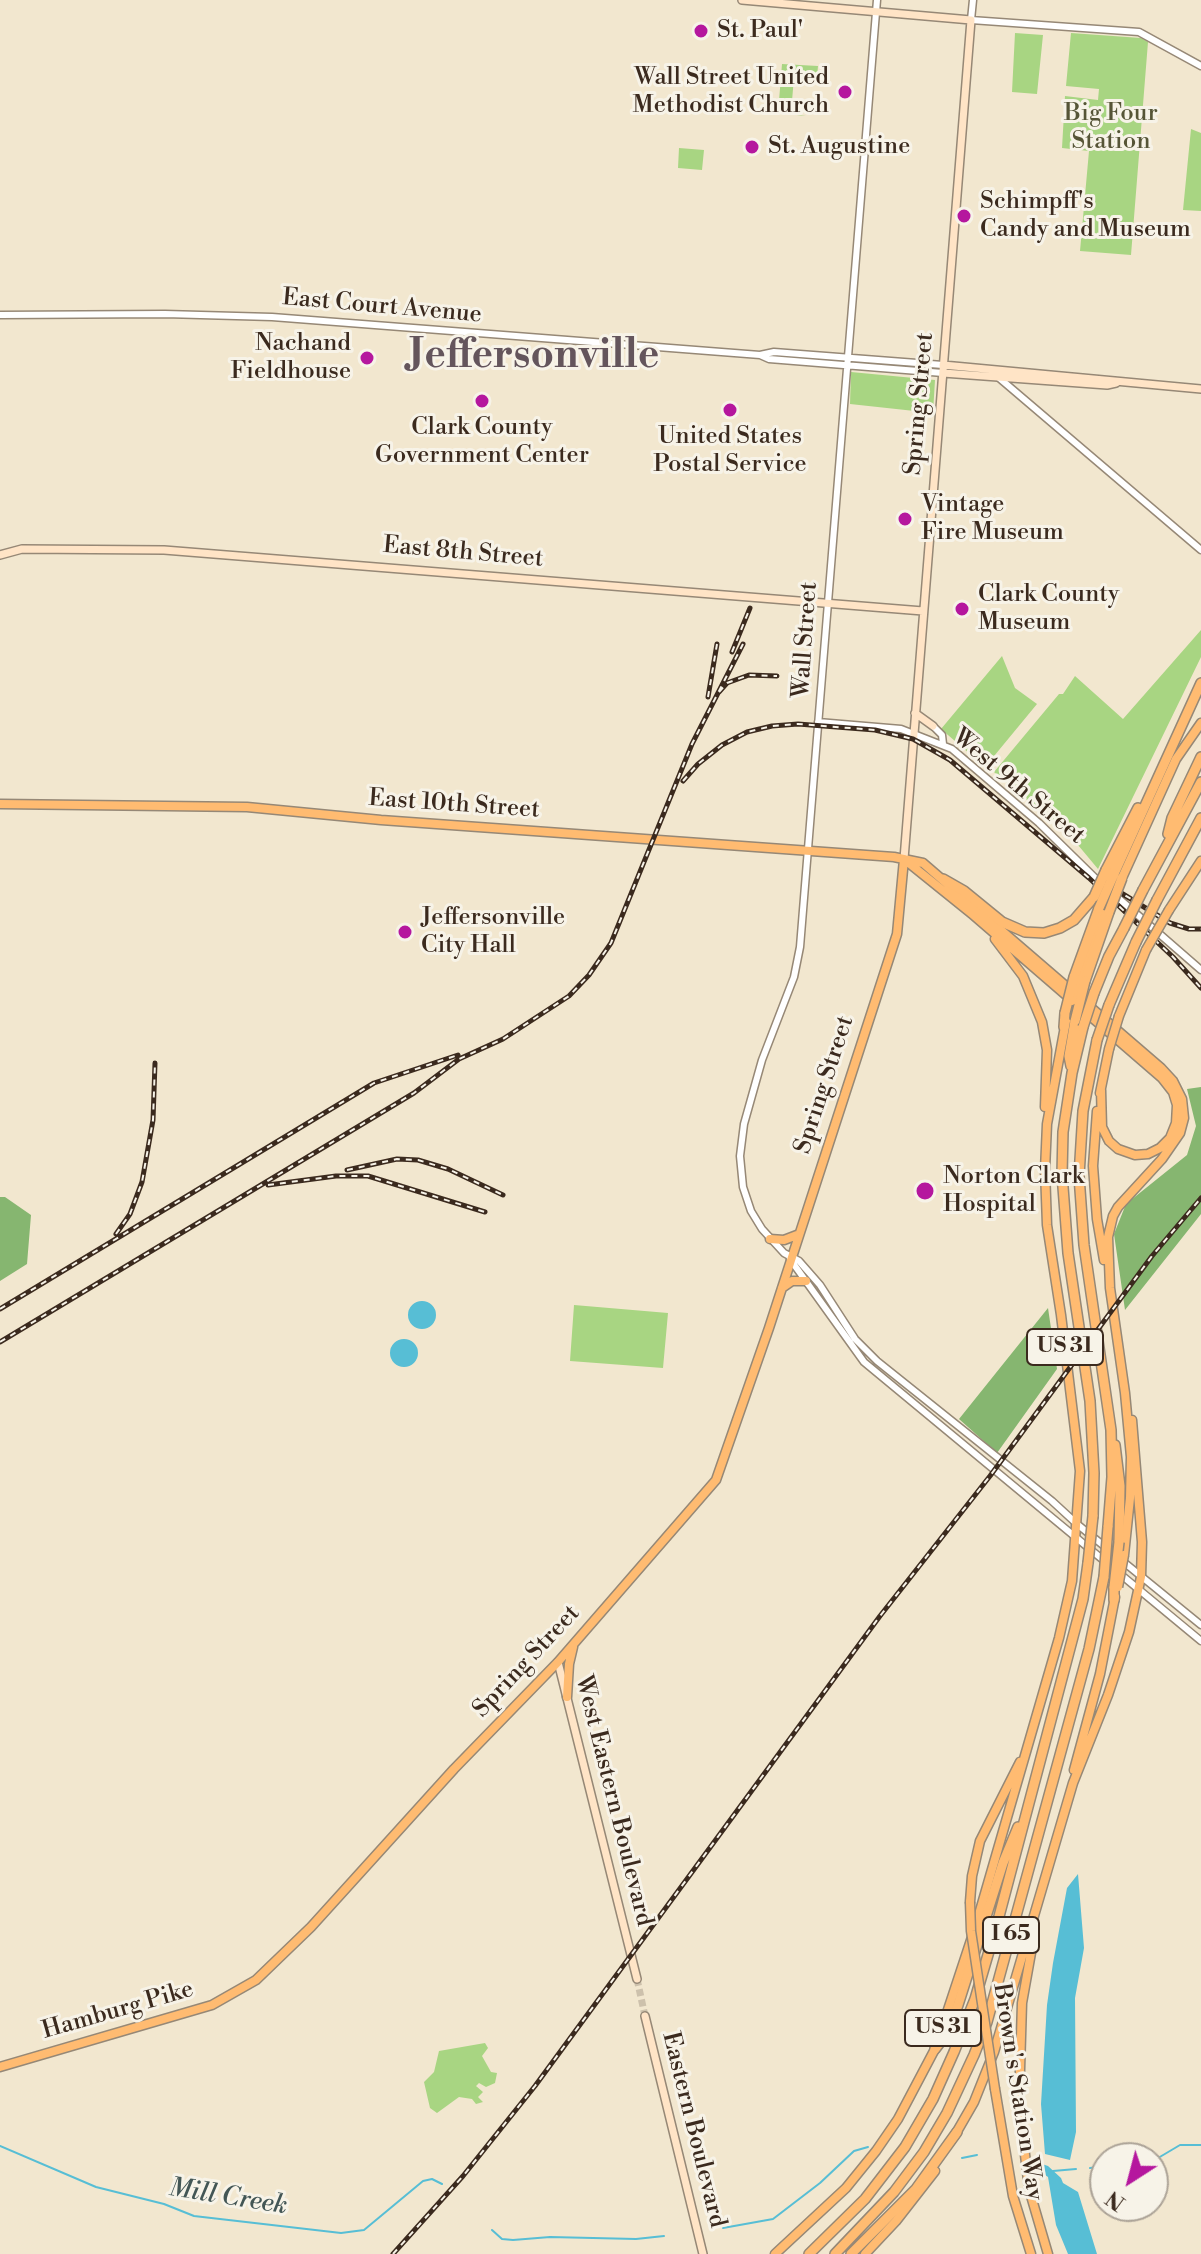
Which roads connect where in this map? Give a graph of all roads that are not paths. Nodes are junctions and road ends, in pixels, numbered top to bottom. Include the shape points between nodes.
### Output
1 (742, 0) edge
2 (877, 0) edge
3 (973, 0) edge
4 (876, 11) junction
5 (971, 20) junction
6 (1201, 66) edge
7 (0, 315) edge
8 (848, 361) junction
9 (943, 369) junction
10 (998, 377) junction
11 (1116, 383) junction
12 (1201, 389) edge
13 (1201, 550) edge
14 (0, 555) edge
15 (827, 602) junction
16 (923, 611) junction
17 (1201, 683) edge
18 (915, 713) junction
19 (818, 722) junction
20 (1201, 723) edge
21 (933, 726) joint
22 (913, 733) junction
23 (943, 744) junction
24 (1201, 757) edge
25 (1201, 782) edge
26 (0, 804) edge
27 (1201, 818) edge
28 (1165, 847) junction
29 (808, 851) junction
30 (904, 859) junction
31 (1201, 861) edge
32 (1201, 868) edge
33 (1114, 874) junction
34 (943, 879) junction
35 (1186, 883) junction
36 (971, 913) junction
37 (1201, 970) edge
38 (1073, 1019) junction
39 (1064, 1027) joint
40 (1101, 1090) junction
41 (1047, 1124) junction
42 (797, 1235) junction
43 (770, 1239) junction
44 (790, 1258) junction
45 (806, 1281) junction
46 (1110, 1288) junction
47 (781, 1289) junction
48 (1125, 1393) junction
49 (1111, 1430) junction
50 (1077, 1524) junction
51 (1077, 1540) junction
52 (1141, 1577) junction
53 (1116, 1588) junction
54 (1138, 1589) junction
55 (1114, 1600) joint
56 (1201, 1625) edge
57 (1201, 1641) edge
58 (575, 1643) junction
59 (558, 1662) junction
60 (567, 1697) junction
61 (1025, 1754) junction
62 (1073, 1783) junction
63 (1024, 1818) junction
64 (1037, 1912) junction
65 (637, 1979) tunnel mouth
66 (245, 1988) joint
67 (645, 2016) tunnel mouth
68 (935, 2049) junction
69 (0, 2067) edge
70 (957, 2132) junction
71 (703, 2254) edge
72 (775, 2254) edge
73 (809, 2254) edge
74 (835, 2254) edge
75 (851, 2254) edge
76 (865, 2254) edge
77 (1031, 2254) edge
78 (1048, 2254) edge

1 - 4 main road
2 - 4 street, Wall Street
3 - 5 street, Spring Street
4 - 5 main road
4 - 8 street, Wall Street
5 - 6 street via 1139,32
5 - 9 main road, Spring Street
7 - 8 street, East Court Avenue via 272,317
8 - 9 street, East Court Avenue
8 - 15 street, Wall Street
9 - 10 main road
9 - 11 main road
9 - 16 main road, Spring Street
10 - 11 main road
10 - 13 street
11 - 12 main road
14 - 15 main road, East 8th Street via 22,549 179,551
15 - 16 main road, East 8th Street
15 - 19 street, Wall Street
16 - 18 main road, Spring Street
17 - 33 highway
18 - 21 main road
18 - 22 main road, Spring Street
19 - 22 street, West 9th Street
19 - 29 street, Wall Street
20 - 33 main road
21 - 23 street
22 - 23 street, West 9th Street
22 - 30 main road, Spring Street
23 - 37 street, West 9th Street
24 - 28 highway via 1172,818
25 - 28 highway, I 65
26 - 29 main road, East 10th Street via 247,807
27 - 49 highway, I 65, bridge via 1109,1005 1083,1111 1084,1245
28 - 38 highway, I 65, bridge via 1094,993
29 - 30 main road, East 10th Street
29 - 43 street, Wall Street via 796,970 762,1060 741,1140 745,1195
30 - 34 main road via 923,863
30 - 36 main road
30 - 42 main road, Spring Street via 897,934
31 - 35 main road, US 31
32 - 35 main road
33 - 34 highway, bridge via 1074,920 1044,933 1007,925
33 - 38 highway, bridge via 1079,979
34 - 46 main road via 1161,1068 1179,1091 1184,1108 1180,1133 1113,1216 1108,1237
35 - 40 main road, US 31, bridge via 1146,950 1119,1016
36 - 40 main road via 1162,1078 1177,1109 1168,1141 1144,1154 1118,1149 1101,1124
36 - 41 main road via 1016,965 1032,993 1047,1050
38 - 39 highway
38 - 63 highway, I 65, bridge via 1063,1132 1064,1215 1090,1401 1093,1516 1083,1599
39 - 41 main road, US 31
40 - 46 main road, US 31 via 1093,1166
41 - 50 main road, US 31 via 1047,1225 1080,1471
42 - 43 main road
42 - 44 main road, Spring Street
43 - 44 street, Wall Street
44 - 45 street
44 - 47 main road, Spring Street
44 - 50 street via 820,1285 870,1355
45 - 47 main road via 792,1281
45 - 51 street via 864,1362
46 - 48 main road, US 31
47 - 58 main road, Spring Street via 716,1480
48 - 52 main road via 1137,1464
48 - 53 main road, US 31, bridge via 1130,1498
49 - 53 highway, bridge via 1118,1455
49 - 74 highway, I 65, bridge via 1104,1577 1089,1649 987,2022 960,2087 924,2152
50 - 51 main road, US 31
50 - 52 street
51 - 54 street
51 - 61 main road, US 31 via 1059,1638
52 - 54 main road
52 - 56 street
53 - 55 highway
54 - 57 street
54 - 62 main road via 1126,1644
55 - 62 main road, US 31
58 - 59 main road, Spring Street
58 - 60 main road
59 - 60 main road, West Eastern Boulevard
59 - 66 main road, Spring Street via 311,1927
60 - 65 main road, West Eastern Boulevard
61 - 68 main road, US 31
61 - 77 main road, Brown's Station Way, bridge via 983,1833 970,1902 1013,2196
62 - 64 main road, US 31
63 - 68 highway via 1008,1850 948,2032
63 - 73 highway, I 65 via 975,1999 933,2099 865,2199
64 - 70 main road, US 31 via 994,2052
64 - 78 main road, Brown's Station Way via 1022,2003 1018,2094 1029,2189
66 - 69 main road, Hamburg Pike via 212,2005
67 - 71 main road, Eastern Boulevard
68 - 72 main road, US 31 via 876,2151 846,2188
70 - 75 highway via 916,2189
70 - 76 main road, US 31 via 919,2192

